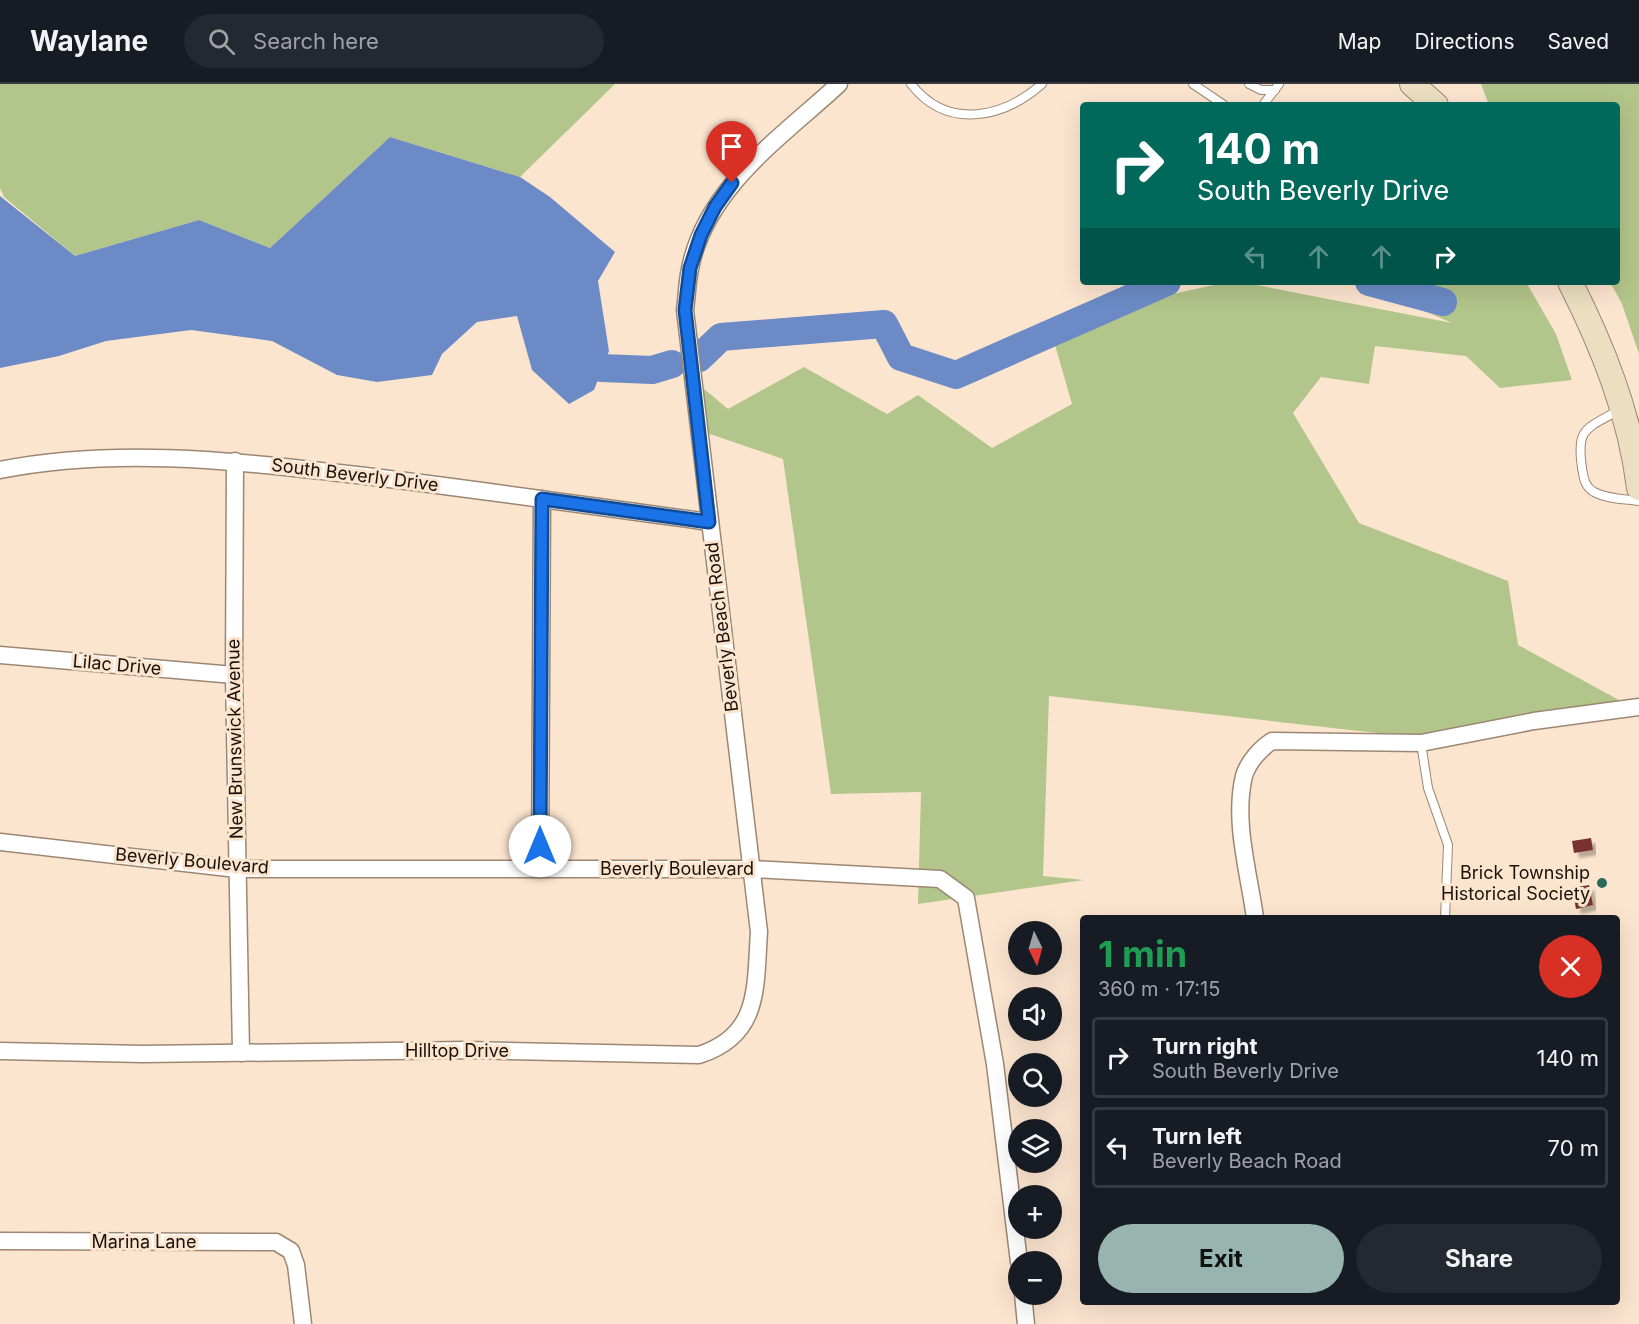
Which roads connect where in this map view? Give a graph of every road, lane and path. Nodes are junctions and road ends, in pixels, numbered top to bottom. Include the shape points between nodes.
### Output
1 (839, 84) edge
2 (911, 84) edge
3 (1042, 84) edge
4 (1193, 84) edge
5 (1249, 84) edge
6 (1412, 84) edge
7 (1277, 87) edge
8 (1220, 102) edge
9 (1265, 102) edge
10 (1433, 102) edge
11 (1572, 285) edge
12 (1622, 409) junction
13 (235, 461) junction
14 (0, 470) edge
15 (1639, 485) edge
16 (542, 499) junction
17 (1639, 501) edge
18 (709, 522) junction
19 (0, 655) edge
20 (234, 675) junction
21 (1639, 707) edge
22 (1421, 743) junction
23 (0, 842) edge
24 (237, 869) junction
25 (540, 869) junction
26 (752, 869) junction
27 (1255, 915) edge
28 (1445, 915) edge
29 (0, 1052) edge
30 (241, 1053) junction
31 (0, 1241) edge
32 (1017, 1251) edge
33 (1024, 1305) edge
34 (303, 1324) edge
35 (1026, 1324) edge

1 - 18 street, Beverly Beach Road via 732,183 701,235 690,268 685,310
2 - 3 lane via 924,101 948,113 984,113 1022,101
4 - 8 lane
5 - 7 lane via 1261,90
6 - 10 main road
7 - 9 lane
11 - 12 main road via 1592,325
12 - 15 main road
12 - 17 lane via 1592,426 1580,438 1584,481 1588,488 1607,497
13 - 14 street, South Beverly Drive via 105,456
13 - 16 street, South Beverly Drive
13 - 20 street, New Brunswick Avenue
16 - 18 street, South Beverly Drive
16 - 25 street
18 - 26 street, Beverly Beach Road
19 - 20 street, Lilac Drive
20 - 24 street, New Brunswick Avenue
21 - 22 street
22 - 27 street via 1272,741 1262,748 1245,774 1242,796 1242,825
22 - 28 lane via 1428,788 1448,845
23 - 24 street, Beverly Boulevard
24 - 25 street, Beverly Boulevard
24 - 30 street, New Brunswick Avenue
25 - 26 street, Beverly Boulevard
26 - 30 street, Hilltop Drive via 759,932 754,999 746,1021 720,1048 699,1055 467,1050
26 - 32 street, Beverly Boulevard via 940,879 966,898 995,1064
29 - 30 street, Hilltop Drive
31 - 34 street, Marina Lane via 276,1242 287,1247 296,1265
33 - 35 street

